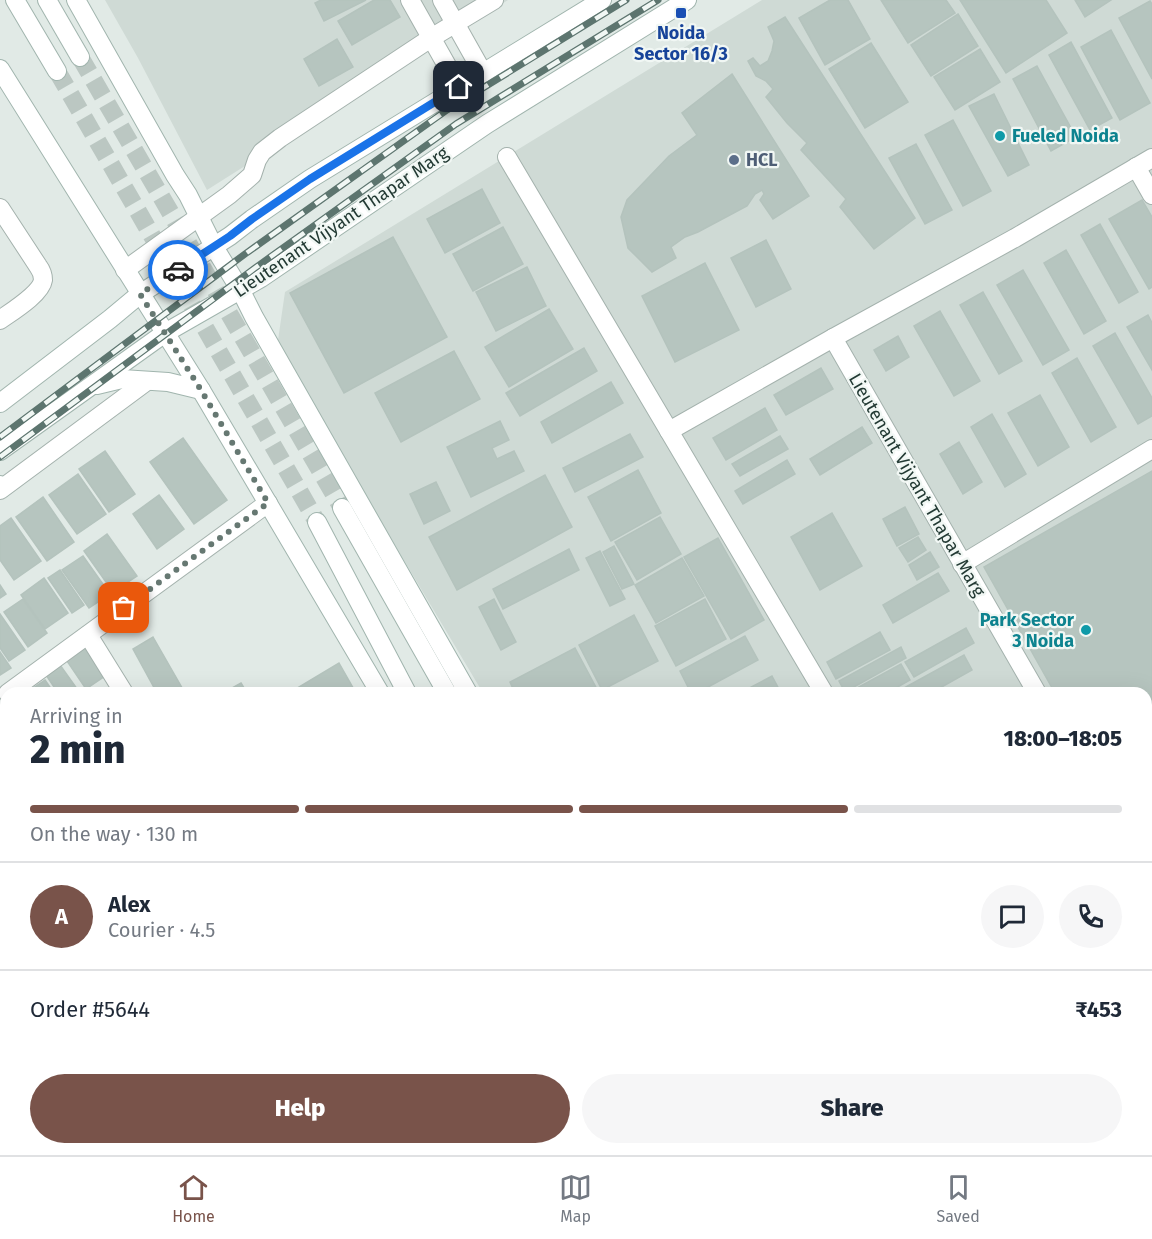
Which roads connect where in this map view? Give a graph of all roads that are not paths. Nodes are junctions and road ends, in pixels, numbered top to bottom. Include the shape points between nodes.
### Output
1 (15, 0) edge
2 (47, 0) edge
3 (76, 0) edge
4 (410, 0) edge
5 (441, 0) edge
6 (494, 0) edge
7 (602, 0) edge
8 (687, 0) edge
9 (455, 24) junction
10 (431, 38) junction
11 (80, 57) tunnel mouth
12 (0, 69) edge
13 (57, 71) tunnel mouth
14 (483, 73) junction
15 (459, 87) junction
16 (507, 157) dead end
17 (1152, 158) edge
18 (1136, 167) junction
19 (1152, 195) edge
20 (0, 208) edge
21 (200, 217) junction
22 (214, 247) junction
23 (125, 270) junction
24 (241, 291) junction
25 (140, 294) junction
26 (0, 320) edge
27 (165, 333) junction
28 (833, 338) junction
29 (147, 381) junction
30 (87, 388) junction
31 (201, 390) junction
32 (0, 403) edge
33 (669, 431) junction
34 (1152, 449) edge
35 (0, 451) edge
36 (1, 488) edge
37 (268, 503) junction
38 (342, 508) tunnel mouth
39 (317, 522) tunnel mouth
40 (962, 564) junction
41 (88, 634) junction
42 (16, 687) edge
43 (120, 687) edge
44 (376, 687) edge
45 (404, 687) edge
46 (444, 687) edge
47 (465, 687) edge
48 (820, 687) edge
49 (1034, 687) edge

1 - 13 street
2 - 11 street
3 - 21 street
4 - 10 street
5 - 9 street
6 - 9 street
7 - 14 street
8 - 24 street, Lieutenant Vijyant Thapar Marg via 487,124
9 - 10 street
9 - 14 street
10 - 15 street
10 - 21 street via 280,138 262,152 252,175
12 - 23 street
14 - 15 street
15 - 22 street via 310,179
16 - 33 street
17 - 18 street
18 - 19 street
18 - 28 street
20 - 26 street via 42,273 43,281 38,291
21 - 22 street
21 - 23 street
22 - 24 street
22 - 25 street
23 - 25 street
24 - 27 street, Lieutenant Vijyant Thapar Marg
24 - 47 street
25 - 27 street
25 - 32 street
27 - 30 street, Lieutenant Vijyant Thapar Marg
27 - 31 street
28 - 33 street
28 - 40 street, Lieutenant Vijyant Thapar Marg
29 - 30 street via 122,379
29 - 31 street
29 - 36 street
30 - 35 street, Lieutenant Vijyant Thapar Marg
31 - 37 street
33 - 48 street
34 - 40 street
37 - 41 street
37 - 44 street
38 - 46 street
39 - 45 street
40 - 49 street, Lieutenant Vijyant Thapar Marg
41 - 42 street
41 - 43 street

